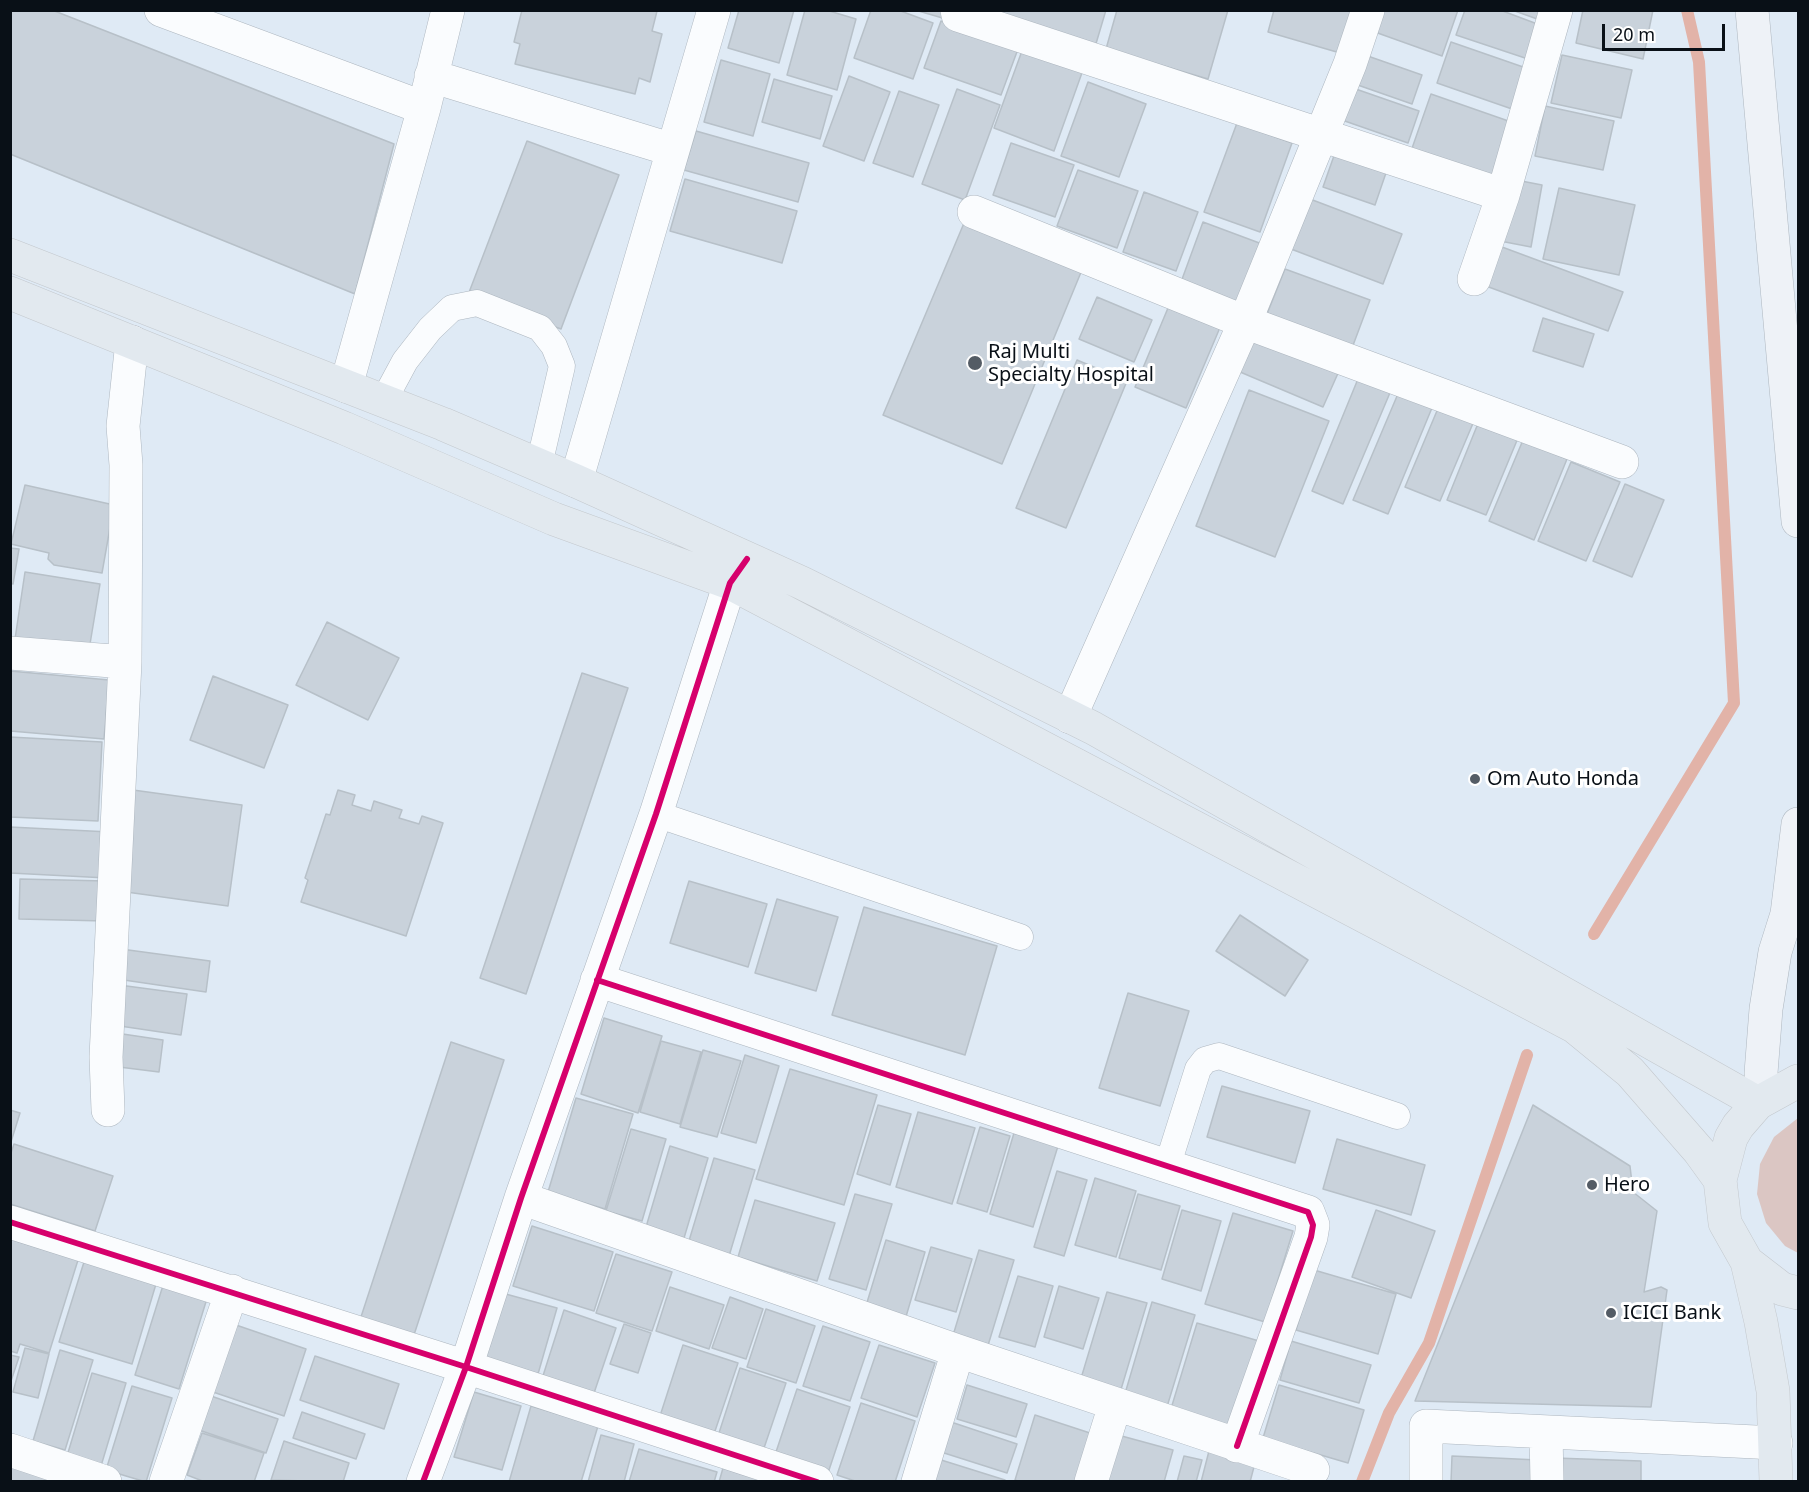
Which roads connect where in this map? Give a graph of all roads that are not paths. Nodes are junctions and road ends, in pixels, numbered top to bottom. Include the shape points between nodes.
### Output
1 (161, 10) edge
2 (448, 10) edge
3 (714, 10) edge
4 (957, 10) edge
5 (1368, 10) edge
6 (1556, 10) edge
7 (1752, 10) edge
8 (431, 76) junction
9 (424, 108) junction
10 (1321, 135) junction
11 (673, 150) junction
12 (1503, 195) junction
13 (974, 212) dead end
14 (10, 255) edge
15 (1474, 279) dead end
16 (10, 293) edge
17 (1245, 322) junction
18 (132, 342) junction
19 (346, 386) junction
20 (384, 400) junction
21 (1623, 462) dead end
22 (539, 465) junction
23 (576, 482) junction
24 (1798, 521) edge
25 (739, 571) junction
26 (10, 652) edge
27 (124, 662) junction
28 (1070, 717) junction
29 (656, 814) junction
30 (1798, 824) edge
31 (1020, 937) dead end
32 (597, 980) junction
33 (1798, 1081) edge
34 (1761, 1101) junction
35 (108, 1110) dead end
36 (1397, 1116) dead end
37 (1167, 1167) junction
38 (1720, 1180) junction
39 (520, 1198) junction
40 (10, 1222) edge
41 (1747, 1262) junction
42 (232, 1292) junction
43 (1798, 1293) edge
44 (958, 1352) junction
45 (466, 1367) junction
46 (1115, 1405) junction
47 (1546, 1432) junction
48 (1776, 1443) junction
49 (1237, 1446) junction
50 (10, 1450) edge
51 (1313, 1470) dead end
52 (105, 1482) edge
53 (166, 1482) edge
54 (423, 1482) edge
55 (816, 1482) edge
56 (918, 1482) edge
57 (1091, 1482) edge
58 (1426, 1482) edge
59 (1547, 1482) edge
60 (1776, 1482) edge

1 - 9 street
2 - 8 street
3 - 11 street
4 - 10 street via 958,15
5 - 10 street
6 - 12 street
7 - 24 main road
8 - 9 street
8 - 11 street
9 - 19 street
10 - 12 street
10 - 17 street
11 - 23 street
12 - 15 street
13 - 17 street
14 - 19 main road
16 - 18 main road
17 - 21 street
17 - 28 street
18 - 25 main road via 554,519
18 - 27 street via 123,426
19 - 20 main road
20 - 22 main road
20 - 22 lane via 405,361 452,308 477,303 540,328 554,346 562,366
22 - 23 main road
23 - 25 main road
25 - 28 main road via 802,583
25 - 29 street
25 - 38 main road via 1575,1027 1630,1072
26 - 27 street
27 - 35 street via 106,1057
28 - 34 main road
29 - 31 lane
29 - 32 street
30 - 34 main road via 1787,914 1766,1009
32 - 37 street
32 - 39 street
33 - 34 main road
34 - 38 main road via 1731,1138
36 - 37 lane via 1219,1056 1205,1060 1198,1069
37 - 49 street via 1308,1212 1313,1225
38 - 41 main road via 1725,1223
39 - 44 street
39 - 45 street
40 - 42 street
41 - 43 main road via 1782,1289
41 - 48 main road via 1773,1391
42 - 45 street
42 - 53 street
44 - 46 street
44 - 56 street
45 - 54 street
45 - 55 street
46 - 49 street
46 - 57 street
47 - 48 street
47 - 58 street via 1426,1426
47 - 59 street
48 - 60 main road
49 - 51 street
50 - 52 street

